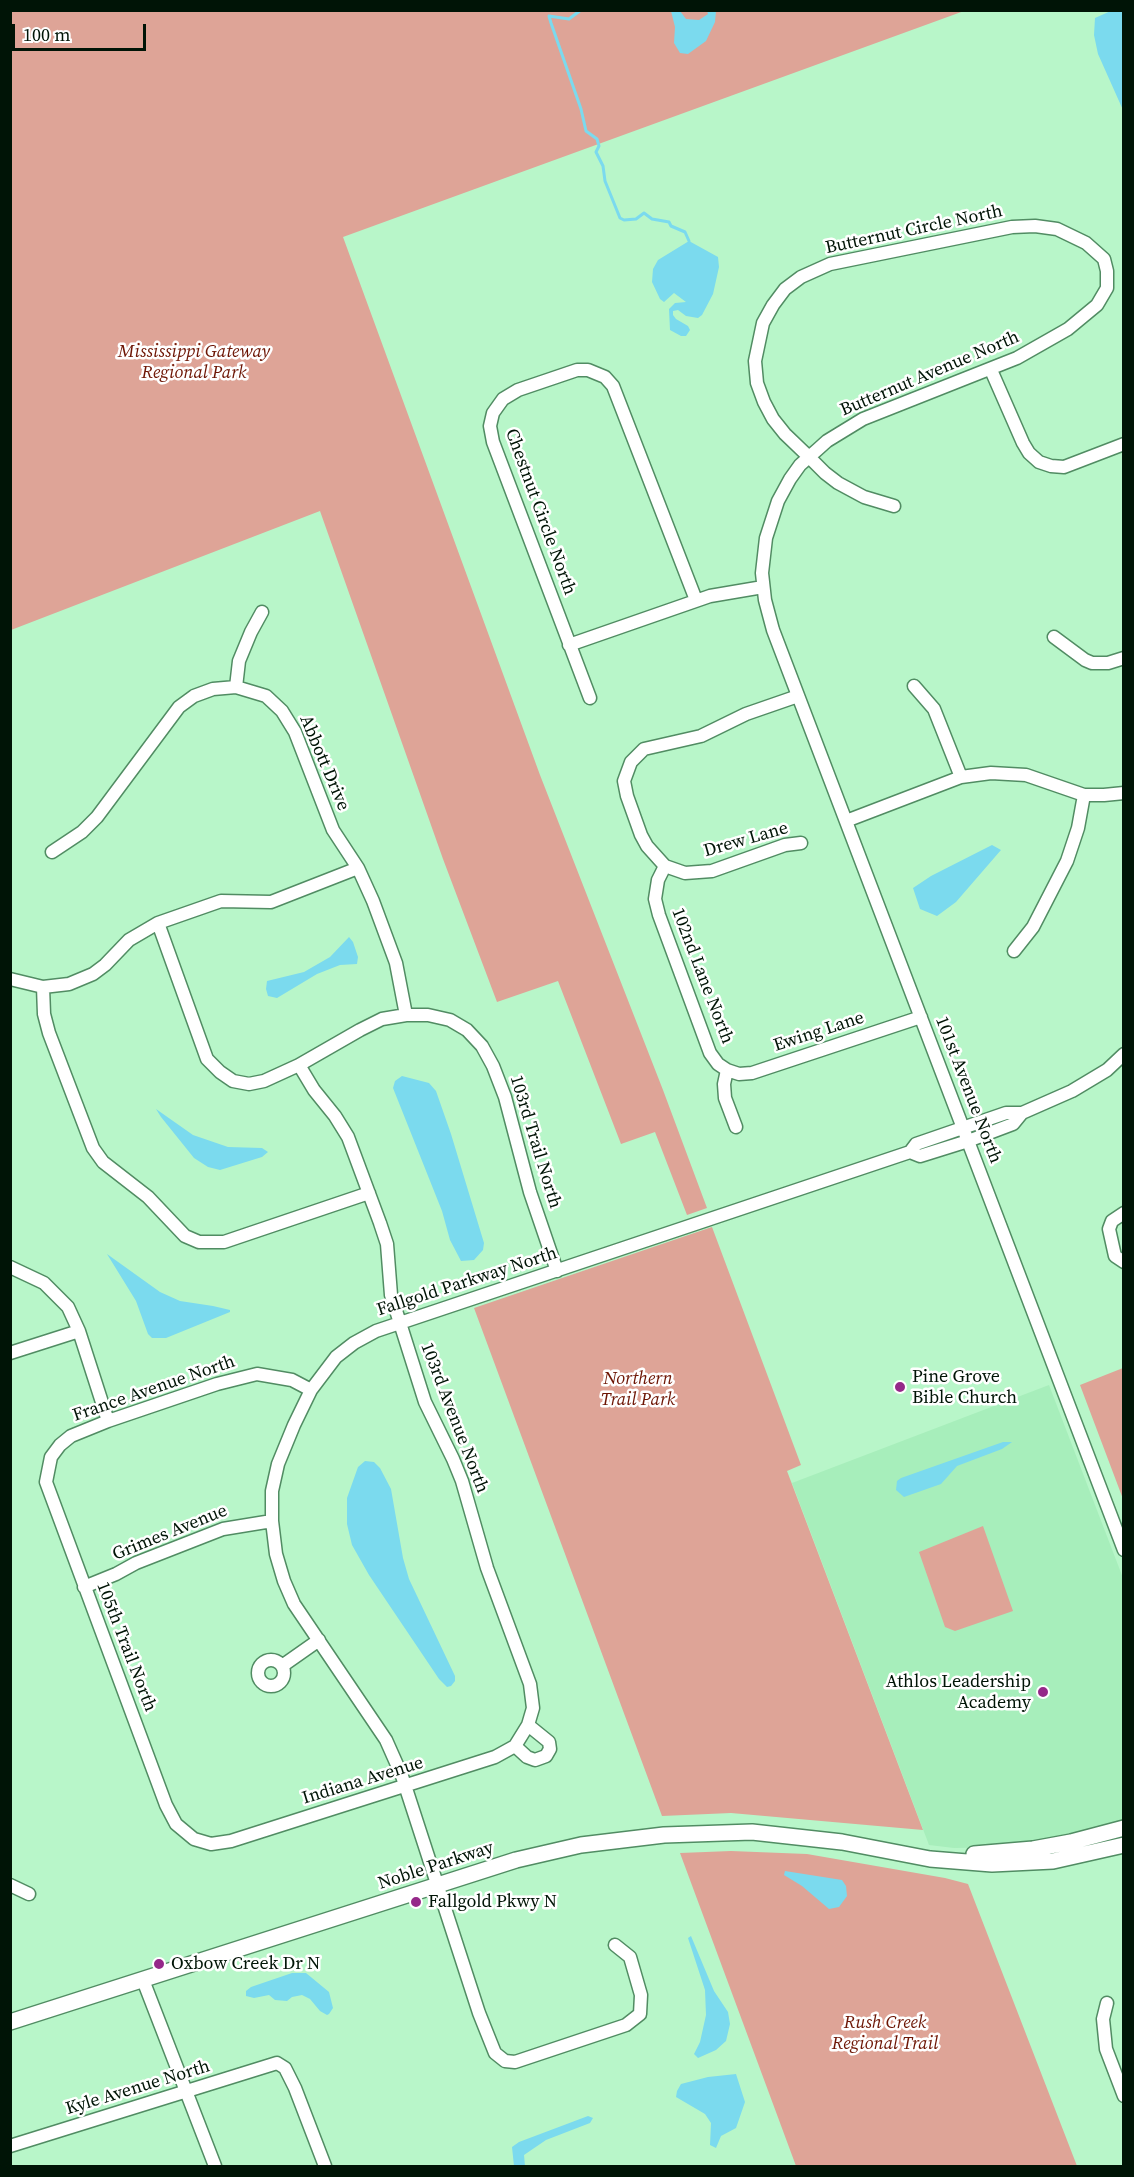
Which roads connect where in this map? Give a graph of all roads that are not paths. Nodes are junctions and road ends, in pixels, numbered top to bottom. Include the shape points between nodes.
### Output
1 (1099, 254) joint
2 (991, 370) junction
3 (1124, 444) edge
4 (809, 457) junction
5 (894, 506) dead end
6 (763, 587) junction
7 (696, 600) junction
8 (262, 612) dead end
9 (1054, 637) dead end
10 (778, 642) joint
11 (569, 645) junction
12 (1124, 658) edge
13 (914, 686) dead end
14 (236, 687) junction
15 (798, 696) junction
16 (590, 698) dead end
17 (961, 777) junction
18 (1124, 793) edge
19 (1084, 795) junction
20 (846, 821) junction
21 (801, 843) dead end
22 (52, 852) dead end
23 (665, 866) junction
24 (358, 868) junction
25 (158, 923) junction
26 (1014, 951) dead end
27 (10, 980) edge
28 (43, 987) junction
29 (406, 1015) junction
30 (921, 1017) junction
31 (1124, 1054) edge
32 (299, 1065) junction
33 (727, 1070) junction
34 (736, 1127) dead end
35 (965, 1135) junction
36 (369, 1194) junction
37 (1124, 1213) edge
38 (1124, 1262) edge
39 (10, 1267) edge
40 (556, 1271) junction
41 (400, 1323) junction
42 (79, 1331) junction
43 (10, 1353) edge
44 (311, 1390) junction
45 (108, 1421) junction
46 (51, 1457) joint
47 (272, 1521) junction
48 (1124, 1550) edge
49 (84, 1587) junction
50 (320, 1640) junction
51 (282, 1666) dead end
52 (528, 1725) junction
53 (515, 1746) junction
54 (405, 1787) junction
55 (1124, 1828) edge
56 (194, 1839) joint
57 (1124, 1845) edge
58 (887, 1849) junction
59 (10, 1885) edge
60 (438, 1886) junction
61 (29, 1894) dead end
62 (615, 1945) dead end
63 (143, 1980) junction
64 (1107, 2003) dead end
65 (10, 2022) edge
66 (185, 2092) junction
67 (1124, 2096) edge
68 (10, 2146) edge
69 (215, 2166) edge
70 (325, 2166) edge

1 - 2 street, Butternut Avenue North via 1108,276 1098,305 1052,339
1 - 4 street, Butternut Circle North via 1068,233 1026,226 830,264 801,277 785,290 763,323 755,361 757,383 773,419
2 - 3 street via 1023,443 1039,462 1064,467
2 - 4 street, Butternut Avenue North via 848,427
4 - 5 street, Butternut Circle North via 852,491
4 - 6 street, Butternut Avenue North via 790,479 773,512 764,552
6 - 7 street
6 - 10 street, Butternut Avenue North
7 - 11 street
7 - 11 street, Chestnut Circle North via 613,386 605,377 588,370 554,376 502,399 490,426
8 - 14 street via 239,661
9 - 12 street via 1092,663
10 - 15 street, 101st Avenue North
11 - 16 street, Chestnut Circle North
13 - 17 street via 934,709
14 - 22 street, Abbott Drive via 213,689 179,707 97,817
14 - 24 street, Abbott Drive via 266,696 282,711 295,732 333,830
15 - 20 street, 101st Avenue North
15 - 23 street via 746,714 701,736 644,749 636,756 624,781 627,796 641,835
17 - 19 street via 1009,773
17 - 20 street
18 - 19 street
19 - 26 street via 1067,861 1033,927
20 - 30 street, 101st Avenue North
21 - 23 street, Drew Lane via 785,845 712,872 685,873
23 - 33 street, 102nd Lane North via 655,899 658,915 710,1053
24 - 25 street via 271,902 221,901
24 - 29 street, Abbott Drive via 396,963
25 - 28 street via 129,940 93,974 69,984
25 - 32 street, 103rd Trail North via 207,1059 233,1081 249,1084
27 - 28 street
28 - 36 street via 49,1033 93,1148 103,1162 148,1197 185,1236 199,1242 224,1242
29 - 32 street, 103rd Trail North via 382,1019
29 - 40 street, 103rd Trail North via 450,1020 482,1046 505,1097
30 - 33 street, Ewing Lane via 752,1074
30 - 35 street, 101st Avenue North
31 - 35 street, Fallgold Parkway North via 1086,1083 1022,1113 1006,1113
32 - 36 street, 103rd Avenue North via 348,1137
33 - 34 street, 102nd Lane North via 725,1098
35 - 40 street, Fallgold Parkway North via 916,1144 910,1152
35 - 48 street, 101st Avenue North
36 - 41 street, 103rd Avenue North via 387,1244 391,1295
37 - 38 street via 1112,1221 1109,1229 1115,1256
39 - 42 street via 44,1283 68,1307
40 - 41 street, Fallgold Parkway North
41 - 44 street, Fallgold Parkway North via 376,1331 345,1350
41 - 52 street, 103rd Avenue North via 425,1402 462,1481 487,1568 530,1684 533,1708
42 - 43 street
42 - 45 street
44 - 45 street, France Avenue North via 292,1380 257,1374
44 - 47 street, Fallgold Parkway North via 278,1464 272,1491
45 - 46 street, France Avenue North via 71,1436
46 - 49 street, 105th Trail North via 46,1482
47 - 49 street, Grimes Avenue via 223,1528
47 - 50 street, Fallgold Parkway North via 284,1581 294,1604
49 - 56 street, 105th Trail North via 166,1805 176,1824
50 - 51 street
50 - 54 street, Fallgold Parkway North via 386,1740
52 - 53 street
52 - 53 street via 549,1742 546,1756 535,1760
53 - 54 street, Indiana Avenue via 495,1757
54 - 56 street, Indiana Avenue via 231,1841 212,1844
54 - 60 street, Fallgold Parkway North
55 - 58 main road, Noble Parkway via 1009,1852
57 - 58 main road, Noble Parkway via 1062,1860 1004,1863 942,1860
58 - 60 main road, Noble Parkway via 752,1832 664,1835 562,1849
59 - 61 street
60 - 62 street, Fallgold Parkway North via 478,2013 495,2053 505,2061 515,2062 626,2025 640,2014 641,1995 630,1957
60 - 63 main road, Noble Parkway
63 - 65 main road, Noble Parkway
63 - 66 street
64 - 67 street via 1103,2019 1106,2049
66 - 68 street, Kyle Avenue North
66 - 69 street
66 - 70 street, Kyle Avenue North via 277,2063 285,2068 295,2088

